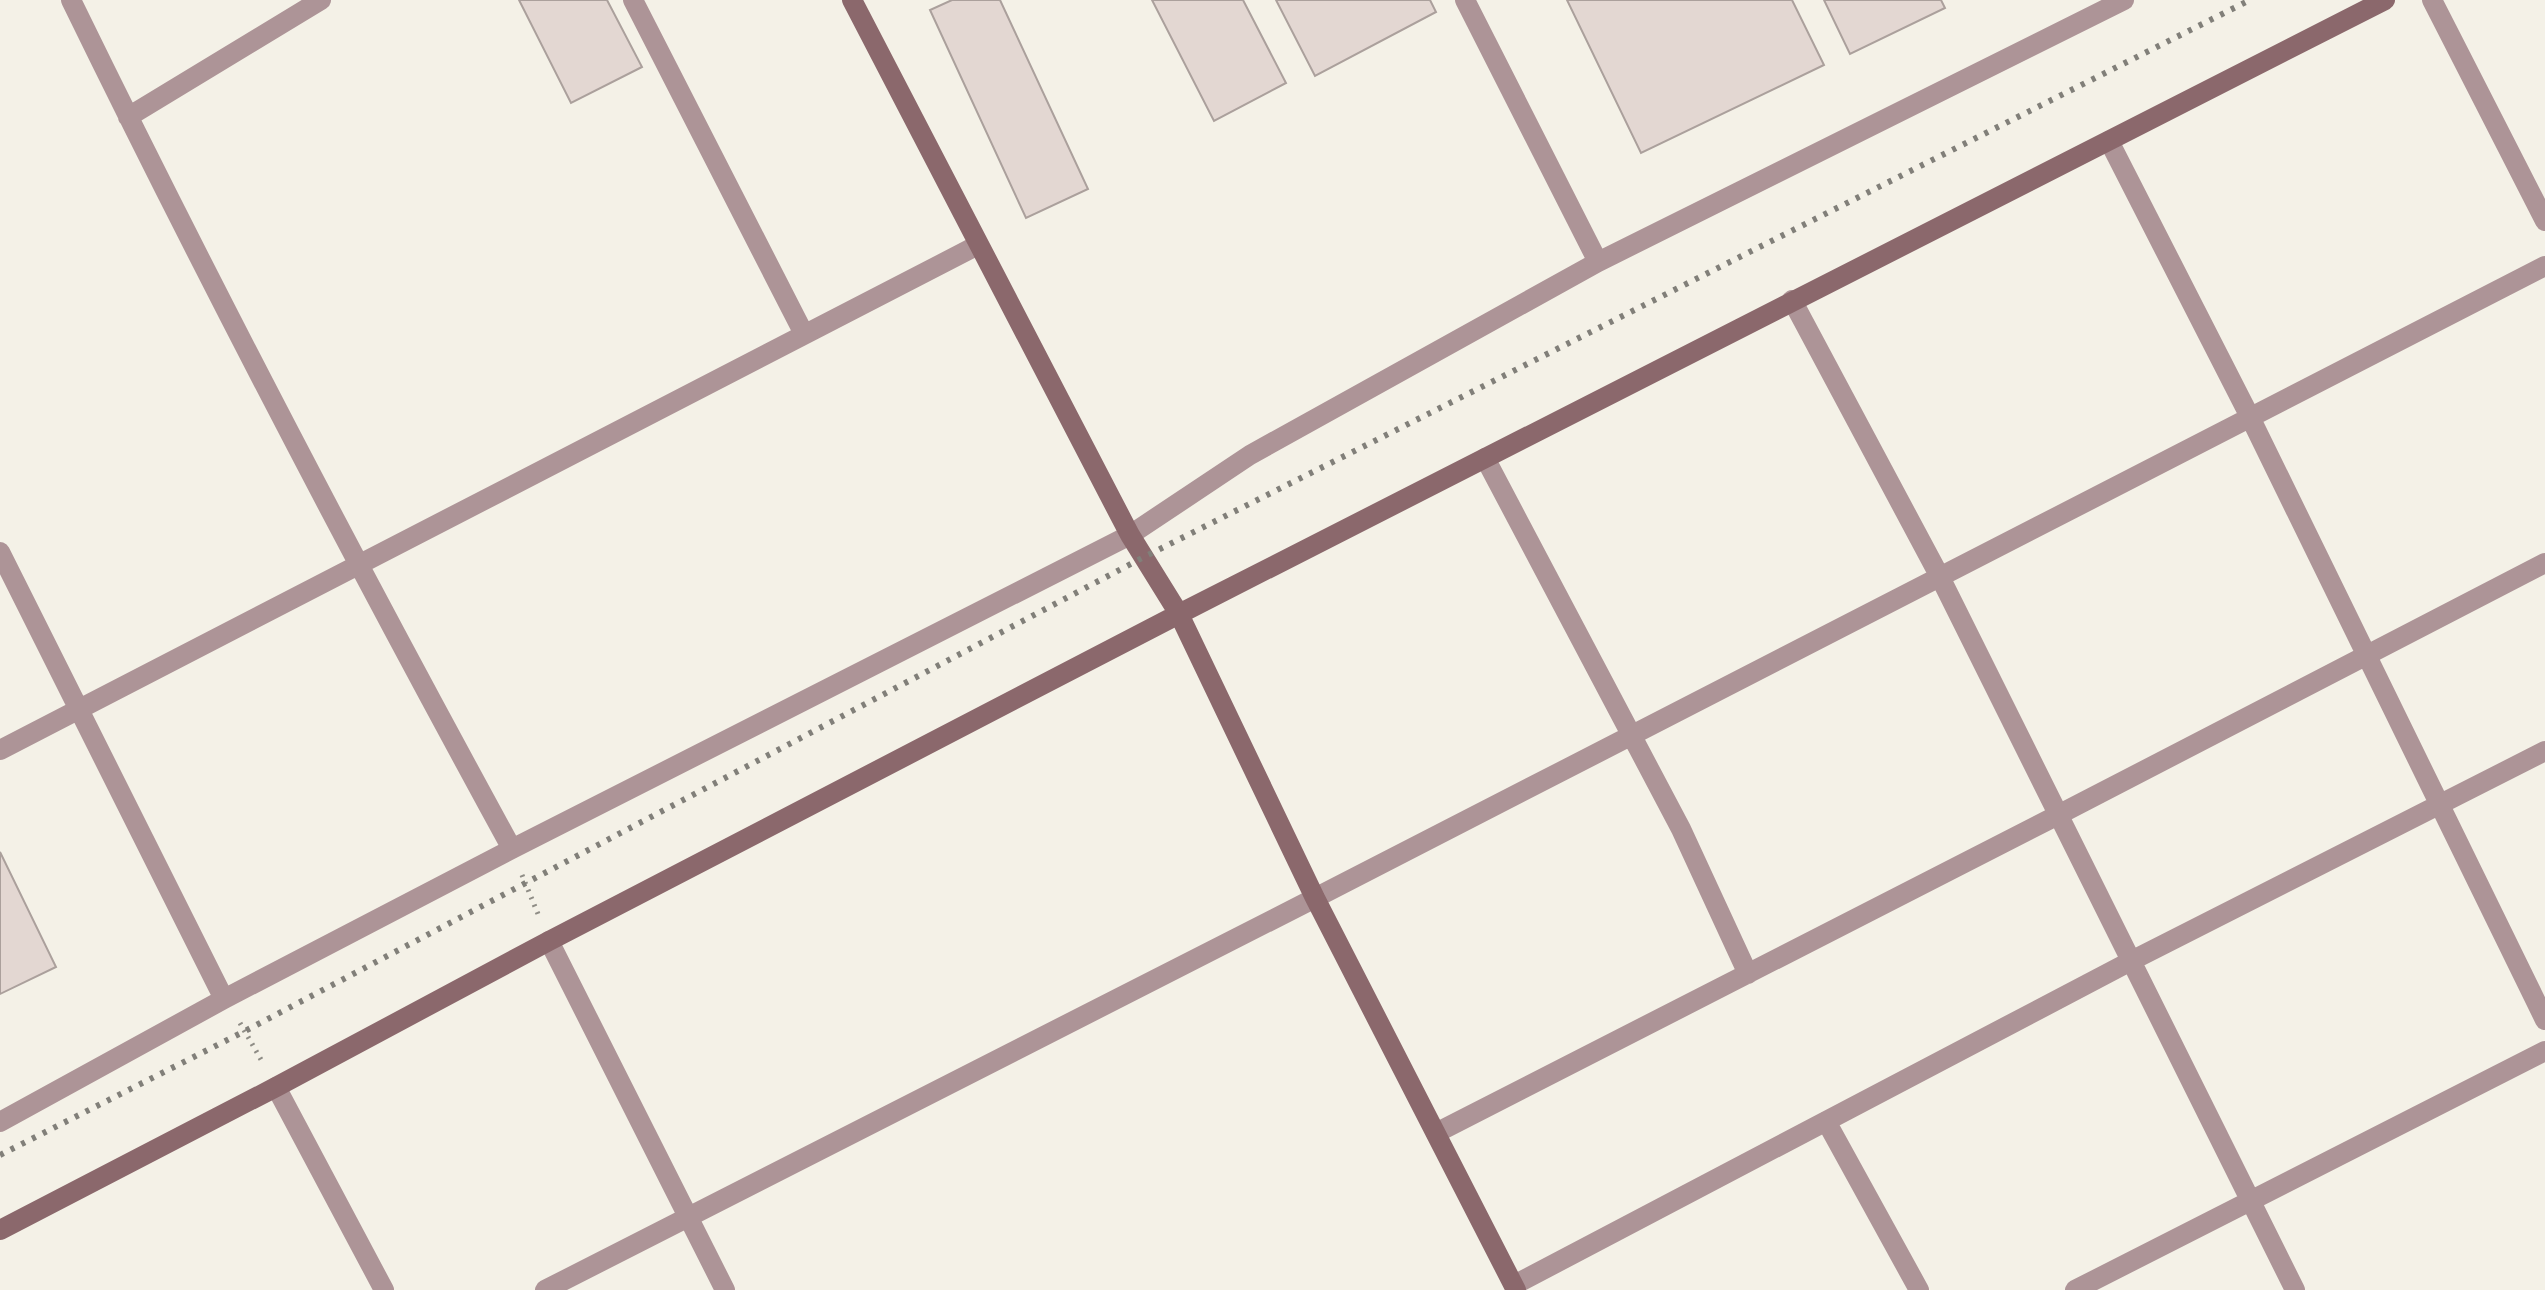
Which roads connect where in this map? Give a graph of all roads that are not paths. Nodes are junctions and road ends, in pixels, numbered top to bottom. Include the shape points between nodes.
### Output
1 (71, 0) edge
2 (321, 0) edge
3 (633, 0) edge
4 (852, 0) edge
5 (1465, 0) edge
6 (2124, 0) edge
7 (2385, 0) edge
8 (2432, 0) edge
9 (128, 117) junction
10 (2109, 141) junction
11 (2545, 221) edge
12 (978, 245) junction
13 (1598, 262) junction
14 (2545, 266) edge
15 (1792, 300) junction
16 (804, 334) junction
17 (2250, 417) junction
18 (1485, 458) junction
19 (1130, 535) junction
20 (0, 552) edge
21 (2545, 563) edge
22 (357, 566) junction
23 (1940, 577) junction
24 (1179, 614) junction
25 (2367, 656) junction
26 (81, 709) junction
27 (1630, 736) junction
28 (0, 750) edge
29 (2545, 751) edge
30 (2440, 806) junction
31 (2058, 815) junction
32 (512, 849) junction
33 (1315, 898) junction
34 (549, 941) junction
35 (2131, 961) junction
36 (1748, 974) junction
37 (224, 999) junction
38 (2545, 1020) edge
39 (2545, 1051) edge
40 (276, 1087) junction
41 (1826, 1121) junction
42 (0, 1122) edge
43 (1436, 1133) junction
44 (2251, 1201) junction
45 (687, 1217) junction
46 (0, 1230) edge
47 (1515, 1287) edge
48 (384, 1290) edge
49 (545, 1290) edge
50 (725, 1290) edge
51 (1919, 1290) edge
52 (2075, 1290) edge
53 (2295, 1290) edge

1 - 9 street
2 - 9 street
3 - 16 street
4 - 12 main road
5 - 13 street
6 - 13 street
7 - 10 main road
8 - 11 street
9 - 22 street
10 - 15 main road
10 - 17 street
12 - 16 street
12 - 19 main road
13 - 19 street via 1250,455
14 - 17 street
15 - 18 main road
15 - 23 street
16 - 22 street
17 - 23 street
17 - 25 street
18 - 24 main road
18 - 27 street
19 - 24 main road
19 - 32 street
20 - 26 street
21 - 25 street
22 - 26 street
22 - 32 street
23 - 27 street
23 - 31 street
24 - 33 main road
24 - 34 main road
25 - 30 street
25 - 31 street
26 - 28 street
26 - 37 street
27 - 33 street
27 - 36 street via 1681,829
29 - 30 street
30 - 35 street
30 - 38 street
31 - 35 street
31 - 36 street
32 - 37 street
33 - 43 main road
33 - 45 street
34 - 40 main road
34 - 45 street
35 - 41 street
35 - 44 street
36 - 43 street
37 - 42 street
39 - 44 street
40 - 46 main road
40 - 48 street
41 - 47 street
41 - 51 street
43 - 47 main road
44 - 52 street
44 - 53 street
45 - 49 street
45 - 50 street

